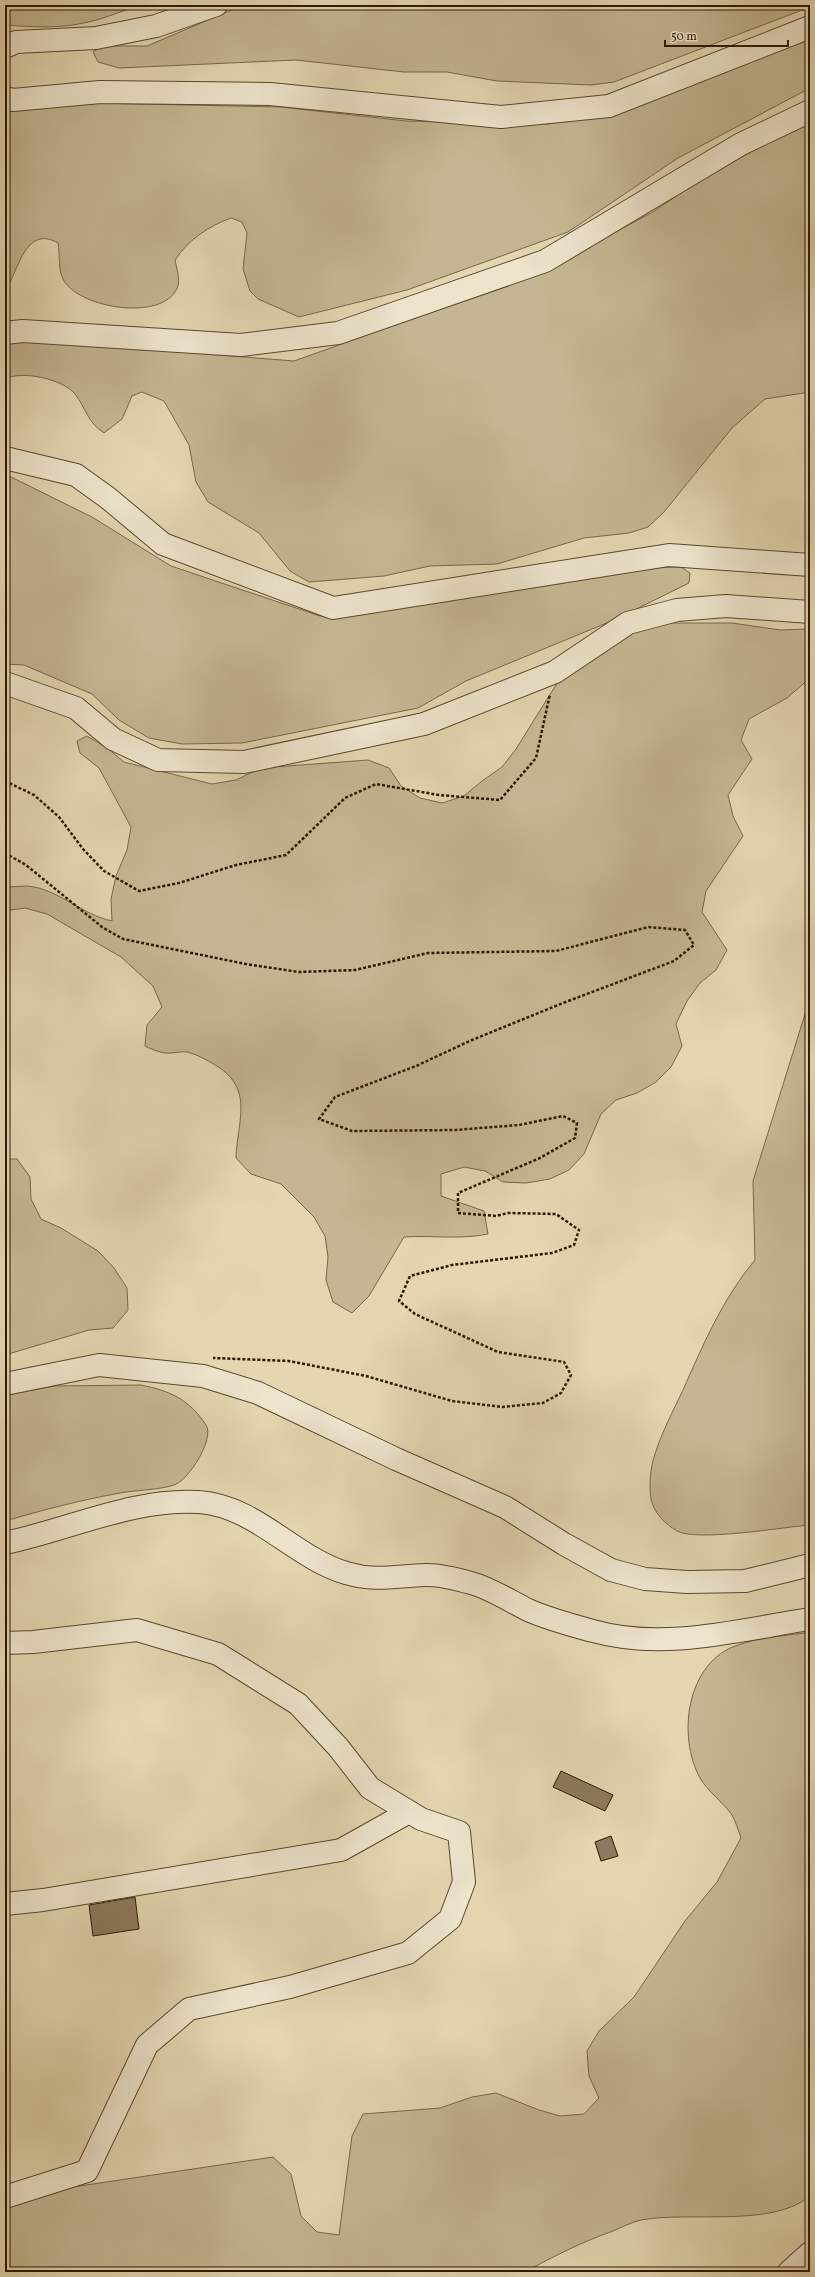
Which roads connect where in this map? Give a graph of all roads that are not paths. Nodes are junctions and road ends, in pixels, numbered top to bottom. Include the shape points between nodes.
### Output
1 (216, 5) edge
2 (810, 27) edge
3 (5, 47) edge
4 (5, 98) edge
5 (810, 111) edge
6 (5, 333) edge
7 (5, 458) edge
8 (810, 565) edge
9 (810, 612) edge
10 (5, 683) edge
11 (5, 1384) edge
12 (5, 1543) edge
13 (810, 1565) edge
14 (810, 1619) edge
15 (5, 1643) edge
16 (409, 1812) junction
17 (5, 1904) edge
18 (5, 2197) edge
19 (810, 2253) edge
20 (789, 2272) edge

1 - 3 street via 156,26 96,38 16,42
2 - 4 street via 609,106 501,117 270,94 100,92 13,100
5 - 6 street via 741,144 545,261 338,333 241,345 23,331
7 - 8 street via 76,475 163,544 333,608 669,555
9 - 10 street via 726,606 677,610 628,623 555,672 424,724 244,762 158,760 114,739 76,708
11 - 13 street via 99,1365 203,1376 258,1393 396,1459 505,1507 611,1570 645,1579 687,1582 745,1581
12 - 14 street via 40,1536 98,1516 159,1504 199,1502 239,1512 316,1561 345,1573 377,1580 427,1574 472,1583 531,1611 595,1632 649,1641 686,1639
15 - 16 street via 137,1630 218,1654 298,1704 338,1747 370,1788
16 - 17 street via 341,1850 43,1900
16 - 18 street via 421,1819 459,1832 464,1882 450,1919 408,1954 290,1987 190,2009 147,2045 87,2171
19 - 20 street

